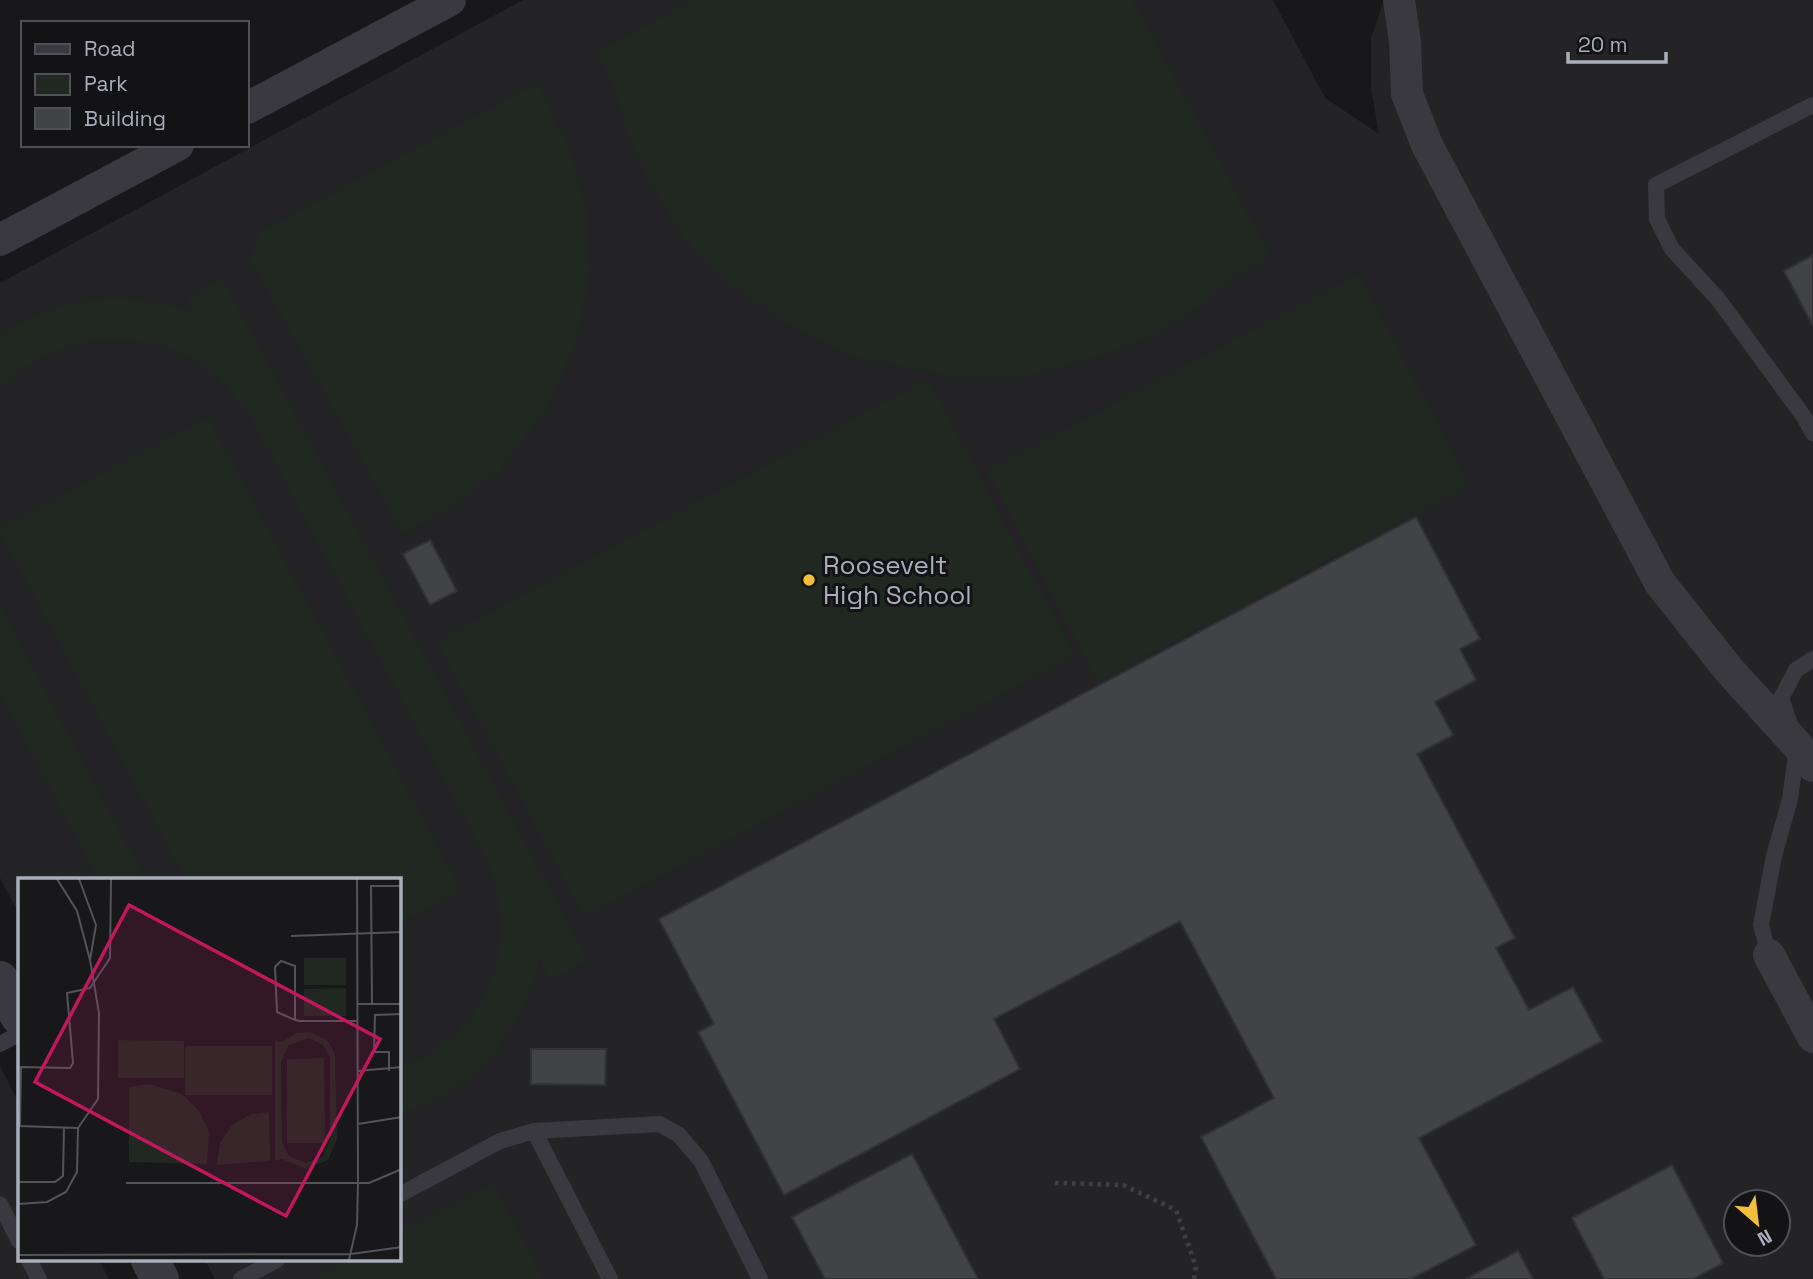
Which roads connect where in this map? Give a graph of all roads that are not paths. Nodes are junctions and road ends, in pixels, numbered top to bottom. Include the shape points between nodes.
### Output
1 (450, 0) edge
2 (1399, 0) edge
3 (1813, 105) edge
4 (248, 107) edge
5 (174, 147) edge
6 (0, 240) edge
7 (1813, 433) edge
8 (1813, 659) edge
9 (1805, 756) edge
10 (1769, 955) joint
11 (0, 980) edge
12 (18, 1014) edge
13 (18, 1035) edge
14 (1813, 1037) edge
15 (0, 1044) edge
16 (534, 1131) junction
17 (401, 1194) edge
18 (0, 1204) edge
19 (18, 1239) edge
20 (30, 1262) edge
21 (151, 1262) edge
22 (273, 1262) edge
23 (39, 1279) edge
24 (160, 1279) edge
25 (241, 1279) edge
26 (610, 1279) edge
27 (760, 1279) edge

1 - 4 street
2 - 9 street via 1407,94 1427,145 1660,583
3 - 7 lane via 1656,184 1657,219 1672,249 1718,299
5 - 6 street
8 - 9 lane via 1796,670 1781,698
9 - 10 lane via 1774,856 1762,925
10 - 14 street
11 - 12 street
13 - 15 lane
16 - 17 lane via 500,1141
16 - 26 lane
16 - 27 lane via 660,1124 679,1135 701,1161
18 - 19 lane
20 - 23 lane
21 - 24 street
22 - 25 lane

